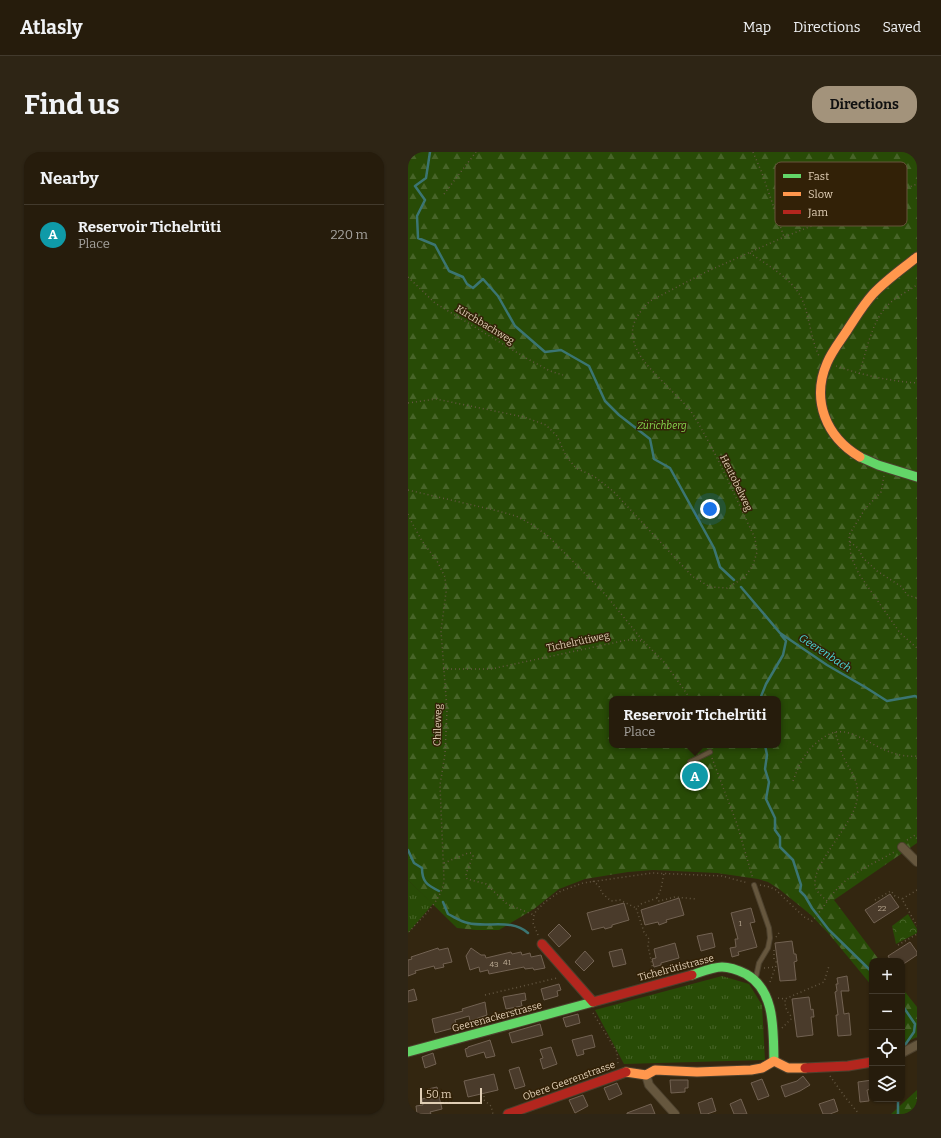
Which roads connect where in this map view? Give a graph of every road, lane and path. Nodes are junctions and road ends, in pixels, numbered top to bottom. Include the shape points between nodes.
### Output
1 (476, 152) edge
2 (753, 152) edge
3 (917, 184) edge
4 (907, 188) edge
5 (444, 194) dead end
6 (775, 210) edge
7 (780, 226) edge
8 (812, 226) edge
9 (784, 237) junction
10 (750, 253) junction
11 (917, 257) edge
12 (408, 277) edge
13 (917, 285) edge
14 (827, 363) junction
15 (859, 374) junction
16 (562, 375) dead end
17 (917, 383) edge
18 (408, 403) edge
19 (884, 467) junction
20 (917, 477) edge
21 (408, 490) edge
22 (408, 514) edge
23 (850, 542) junction
24 (917, 598) edge
25 (643, 641) junction
26 (917, 648) edge
27 (444, 669) junction
28 (688, 696) edge
29 (835, 732) junction
30 (710, 752) joint
31 (917, 756) edge
32 (690, 762) dead end
33 (793, 780) dead end
34 (917, 834) edge
35 (902, 847) junction
36 (917, 862) edge
37 (444, 863) junction
38 (664, 873) junction
39 (593, 881) junction
40 (754, 885) junction
41 (917, 890) edge
42 (657, 898) junction
43 (696, 899) dead end
44 (875, 900) dead end
45 (902, 900) junction
46 (828, 901) junction
47 (636, 908) junction
48 (534, 915) junction
49 (917, 926) edge
50 (408, 933) edge
51 (917, 934) edge
52 (542, 944) joint
53 (898, 945) dead end
54 (780, 963) dead end
55 (830, 966) dead end
56 (776, 967) junction
57 (762, 968) dead end
58 (569, 975) junction
59 (755, 980) junction
60 (657, 984) junction
61 (485, 995) dead end
62 (769, 998) junction
63 (785, 999) junction
64 (590, 1003) junction
65 (772, 1029) junction
66 (917, 1044) edge
67 (905, 1051) edge
68 (408, 1052) edge
69 (774, 1061) junction
70 (869, 1062) edge
71 (824, 1067) junction
72 (619, 1074) junction
73 (646, 1075) junction
74 (484, 1096) dead end
75 (523, 1112) edge
76 (493, 1114) edge
77 (508, 1114) edge
78 (675, 1114) edge
79 (859, 1114) edge

1 - 5 path
2 - 6 path
3 - 4 path, Heutobelweg
7 - 9 path
8 - 9 path, Heutobelweg
9 - 10 path, Heutobelweg
10 - 14 path via 792,286 800,296 814,345 820,358
10 - 18 path, Heutobelweg via 650,301 635,321 632,337 642,360 691,412 755,538 757,552 753,565 746,577 727,588 710,587 692,576 613,491 595,477 576,468 566,456 557,436 546,425 524,417 436,399
11 - 14 street via 867,301
12 - 16 path, Kirchbachweg via 435,303 526,358
13 - 15 path via 888,304 880,316
14 - 15 path
14 - 19 street via 821,400 825,418 832,432 842,444 856,454
15 - 17 path
19 - 20 street
19 - 23 path via 881,492 865,509 850,535
21 - 25 path via 498,511 531,524 548,536 605,594
22 - 27 path, Chileweg via 444,577 446,592 441,630
23 - 24 path via 876,571 902,587 907,595
23 - 26 path via 851,557 859,574 900,632
25 - 27 path, Tichelrütiweg via 627,640 491,669
25 - 28 path via 665,663
27 - 37 path, Chileweg via 447,710 440,785
29 - 31 path via 845,732 889,752 909,757
29 - 33 path via 826,735 806,753
29 - 46 path via 844,758 854,775 857,800 849,820 819,867 815,878 818,893
30 - 32 lane
30 - 40 path via 737,824
34 - 35 path via 908,838
35 - 36 street
35 - 46 path via 846,880
37 - 48 path via 472,853 467,879 486,884 507,904
37 - 50 path, Chileweg via 441,895
38 - 39 path
38 - 40 path via 722,876
38 - 42 path
39 - 47 path via 611,901 620,900
39 - 48 path via 561,892 545,902
40 - 46 path via 776,890 804,917 812,921
40 - 59 lane via 770,938
41 - 45 path
42 - 43 path via 659,901 675,897
42 - 47 path
44 - 45 path via 891,891
45 - 49 path
47 - 60 path via 649,939 648,946
48 - 52 path via 533,923
51 - 53 path
52 - 58 street
54 - 56 path
55 - 63 path via 824,982
56 - 57 path
56 - 62 path via 770,980
58 - 61 path
58 - 64 street
59 - 60 street, Tichelrütistrasse via 739,970 721,967
59 - 62 street, Tichelrütistrasse
60 - 64 street, Tichelrütistrasse
62 - 63 path
62 - 65 street, Tichelrütistrasse
63 - 65 path via 785,1006 791,1019 782,1028
64 - 68 street, Geerenackerstrasse
64 - 72 path via 617,1052
65 - 69 street, Tichelrütistrasse
66 - 67 street
69 - 71 street via 788,1068
69 - 73 street, Obere Geerenstrasse via 762,1068 751,1070 655,1070
70 - 71 street
71 - 79 path
72 - 73 street, Obere Geerenstrasse via 626,1072
72 - 75 street, Obere Geerenstrasse
73 - 78 street via 649,1085
74 - 76 path
75 - 77 street, Obere Geerenstrasse

